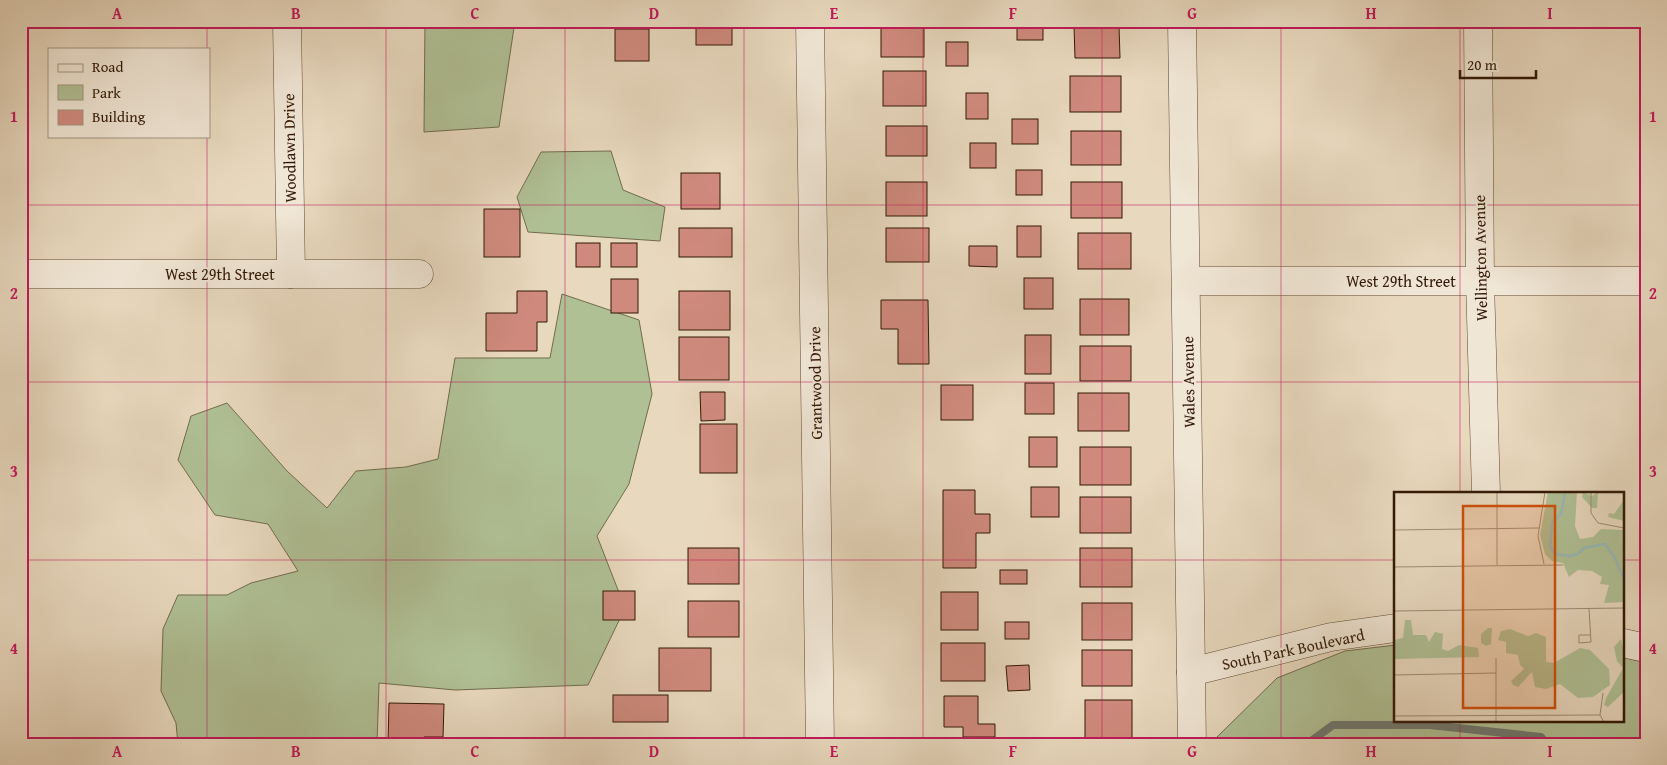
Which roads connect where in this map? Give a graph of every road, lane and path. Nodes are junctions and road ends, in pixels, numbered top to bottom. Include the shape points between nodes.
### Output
1 (287, 21) edge
2 (810, 21) edge
3 (1182, 21) edge
4 (1478, 21) edge
5 (21, 274) edge
6 (290, 274) junction
7 (419, 274) dead end
8 (1187, 281) junction
9 (1480, 281) junction
10 (1646, 281) edge
11 (1486, 492) edge
12 (1394, 628) edge
13 (1624, 643) edge
14 (1646, 648) edge
15 (1191, 672) junction
16 (820, 744) edge
17 (1192, 744) edge

1 - 6 street, Woodlawn Drive
2 - 16 street, Grantwood Drive
3 - 8 street, Wales Avenue
4 - 9 street, Wellington Avenue
5 - 6 street, West 29th Street
6 - 7 street, West 29th Street
8 - 9 street, West 29th Street
8 - 15 street, Wales Avenue
9 - 10 street, West 29th Street
9 - 11 street, Wellington Avenue
12 - 15 street, South Park Boulevard via 1331,637
13 - 14 street
15 - 17 street, Wales Avenue

